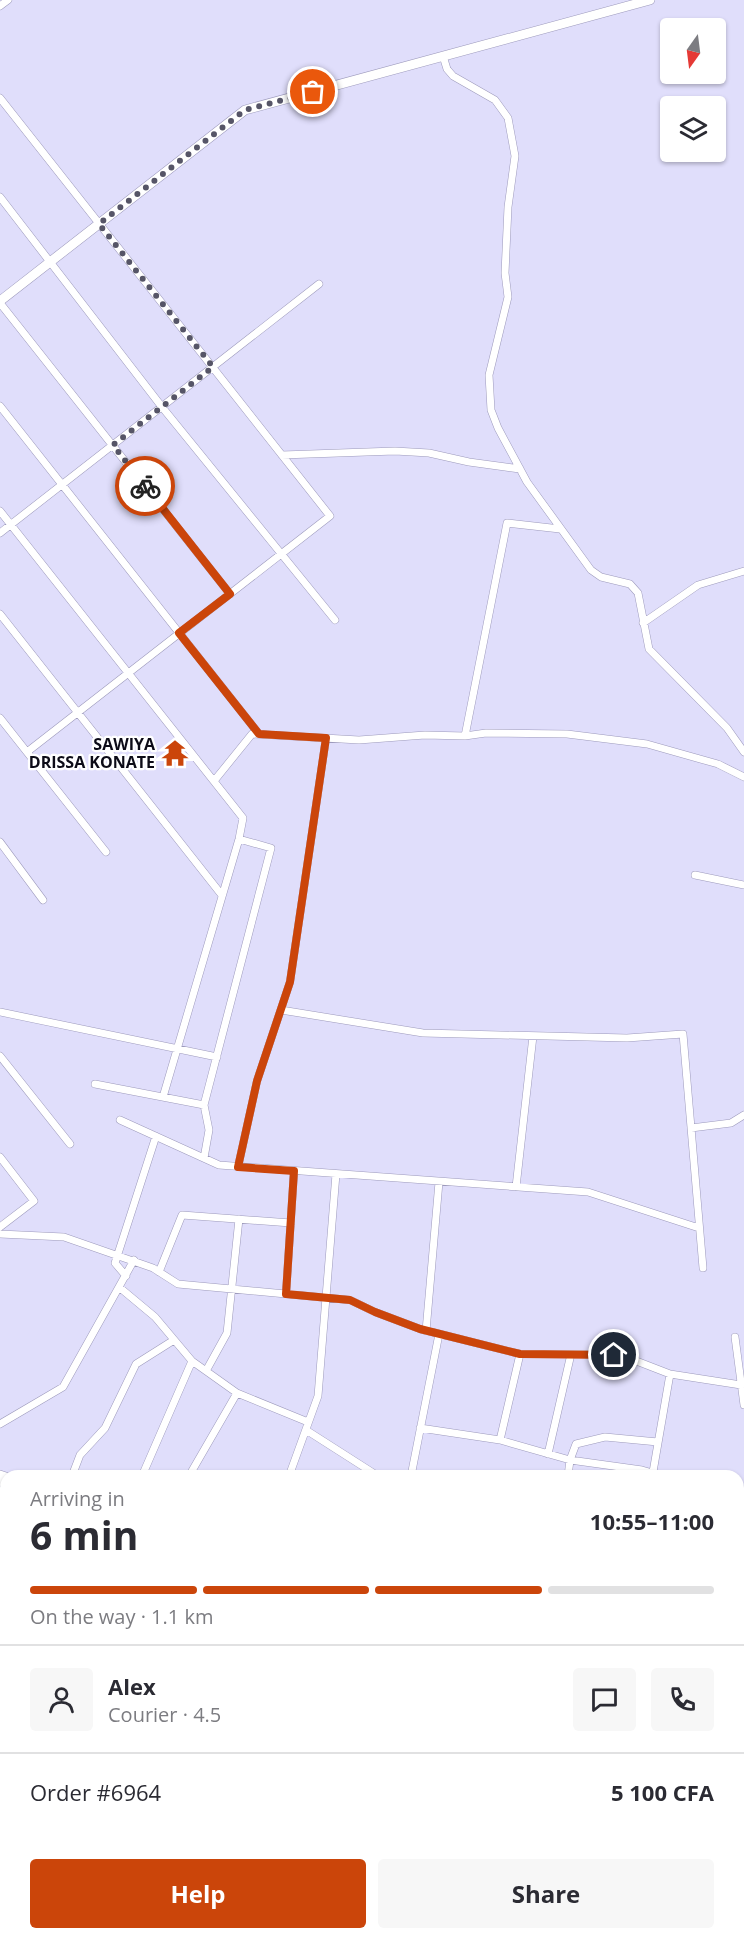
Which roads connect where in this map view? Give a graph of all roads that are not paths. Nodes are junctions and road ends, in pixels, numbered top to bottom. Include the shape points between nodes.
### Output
1 (8, 0) edge
2 (650, 0) edge
3 (0, 6) edge
4 (443, 56) junction
5 (0, 98) edge
6 (0, 196) edge
7 (99, 224) junction
8 (51, 261) junction
9 (319, 284) dead end
10 (0, 302) edge
11 (213, 367) junction
12 (0, 406) edge
13 (162, 407) junction
14 (113, 445) junction
15 (282, 455) junction
16 (520, 469) junction
17 (62, 485) junction
18 (0, 511) edge
19 (11, 525) junction
20 (560, 529) junction
21 (0, 533) edge
22 (282, 553) junction
23 (744, 571) edge
24 (230, 594) junction
25 (0, 614) edge
26 (335, 620) dead end
27 (643, 623) junction
28 (179, 633) junction
29 (129, 673) junction
30 (78, 712) junction
31 (0, 718) edge
32 (259, 734) junction
33 (465, 736) junction
34 (326, 738) junction
35 (27, 752) junction
36 (744, 752) edge
37 (744, 777) edge
38 (214, 781) junction
39 (238, 839) junction
40 (0, 842) edge
41 (106, 852) dead end
42 (694, 875) dead end
43 (744, 885) edge
44 (221, 894) junction
45 (43, 900) dead end
46 (281, 1010) junction
47 (0, 1012) edge
48 (534, 1036) junction
49 (177, 1049) junction
50 (0, 1056) edge
51 (216, 1058) junction
52 (95, 1084) dead end
53 (164, 1097) junction
54 (204, 1105) junction
55 (744, 1115) edge
56 (120, 1120) dead end
57 (691, 1128) junction
58 (156, 1136) junction
59 (70, 1144) dead end
60 (0, 1157) edge
61 (204, 1158) junction
62 (238, 1167) junction
63 (294, 1171) junction
64 (336, 1174) junction
65 (439, 1182) junction
66 (516, 1187) junction
67 (239, 1219) junction
68 (291, 1222) junction
69 (0, 1227) edge
70 (699, 1228) junction
71 (0, 1234) edge
72 (118, 1254) junction
73 (134, 1260) junction
74 (703, 1268) dead end
75 (159, 1272) junction
76 (126, 1276) junction
77 (119, 1287) junction
78 (232, 1289) junction
79 (286, 1294) junction
80 (326, 1298) junction
81 (426, 1330) junction
82 (439, 1334) junction
83 (735, 1337) dead end
84 (174, 1340) junction
85 (520, 1354) junction
86 (572, 1354) junction
87 (192, 1361) junction
88 (206, 1371) junction
89 (670, 1374) junction
90 (741, 1385) junction
91 (237, 1393) junction
92 (744, 1405) edge
93 (0, 1424) edge
94 (307, 1426) junction
95 (420, 1428) junction
96 (500, 1440) junction
97 (658, 1442) junction
98 (549, 1454) junction
99 (570, 1460) junction
100 (74, 1470) edge
101 (145, 1470) edge
102 (192, 1470) edge
103 (291, 1470) edge
104 (363, 1470) edge
105 (412, 1470) edge
106 (569, 1470) edge
107 (639, 1470) edge
108 (653, 1470) edge

1 - 3 street
2 - 4 street
4 - 7 street via 245,110
4 - 16 street via 453,76 495,100 508,118 515,156 507,207 508,297 488,389 498,428
5 - 7 street
6 - 8 street
7 - 8 street
7 - 11 street
8 - 10 street
8 - 13 street
9 - 11 street
10 - 14 street
11 - 13 street
11 - 15 street
12 - 17 street
13 - 14 street
13 - 22 street
14 - 17 street
14 - 24 street
15 - 16 street via 429,453
15 - 22 street via 330,516
16 - 20 street
17 - 19 street
17 - 28 street
18 - 19 street
19 - 21 street
19 - 29 street
20 - 27 street via 591,570 601,578 630,584 638,593
20 - 33 street via 507,523
22 - 24 street
22 - 26 street
23 - 27 street via 698,585
24 - 28 street
25 - 30 street
27 - 36 street via 649,649 727,728
28 - 29 street
28 - 32 street
29 - 30 street
29 - 38 street
30 - 35 street
30 - 44 street
31 - 35 street
32 - 34 street
32 - 38 street via 252,734
33 - 34 street
33 - 37 street via 567,734 647,744 718,764
34 - 46 street via 290,982
35 - 41 street
38 - 39 street via 243,818
39 - 44 street
39 - 51 street via 271,848
40 - 45 street
42 - 43 street
44 - 49 street
46 - 48 street via 423,1033
46 - 62 street via 257,1081
47 - 49 street
48 - 57 street via 627,1038 683,1034
48 - 66 street
49 - 51 street
49 - 53 street
50 - 59 street
51 - 54 street
52 - 53 street
53 - 54 street
54 - 61 street via 209,1130
55 - 57 street via 730,1123
56 - 58 street
57 - 70 street
58 - 61 street
58 - 72 street
60 - 69 street via 34,1201
61 - 62 street
62 - 63 street
63 - 64 street
63 - 68 street
64 - 65 street
64 - 80 street
65 - 66 street
65 - 81 street
66 - 70 street via 588,1192
67 - 68 street
67 - 75 street via 182,1215
67 - 78 street
68 - 79 street
70 - 74 street
71 - 72 street via 64,1237
72 - 73 street
72 - 76 street via 115,1263
73 - 75 street
73 - 76 street
75 - 78 street via 178,1284
76 - 77 street
77 - 84 street via 155,1317
77 - 93 street via 63,1387
78 - 79 street
78 - 88 street via 227,1333
79 - 80 street
80 - 81 street via 350,1300
80 - 94 street via 318,1396
81 - 82 street
82 - 85 street
82 - 95 street
83 - 90 street
84 - 87 street
84 - 100 street via 136,1364 105,1428 80,1455
85 - 86 street
85 - 96 street
86 - 89 street via 626,1357
86 - 98 street
87 - 88 street
87 - 101 street
88 - 91 street
89 - 90 street
89 - 97 street
90 - 92 street
91 - 94 street
91 - 102 street
94 - 103 street
94 - 104 street
95 - 96 street
95 - 105 street
96 - 98 street
97 - 99 street via 605,1437 576,1444
97 - 108 street
98 - 99 street
99 - 106 street
99 - 107 street

